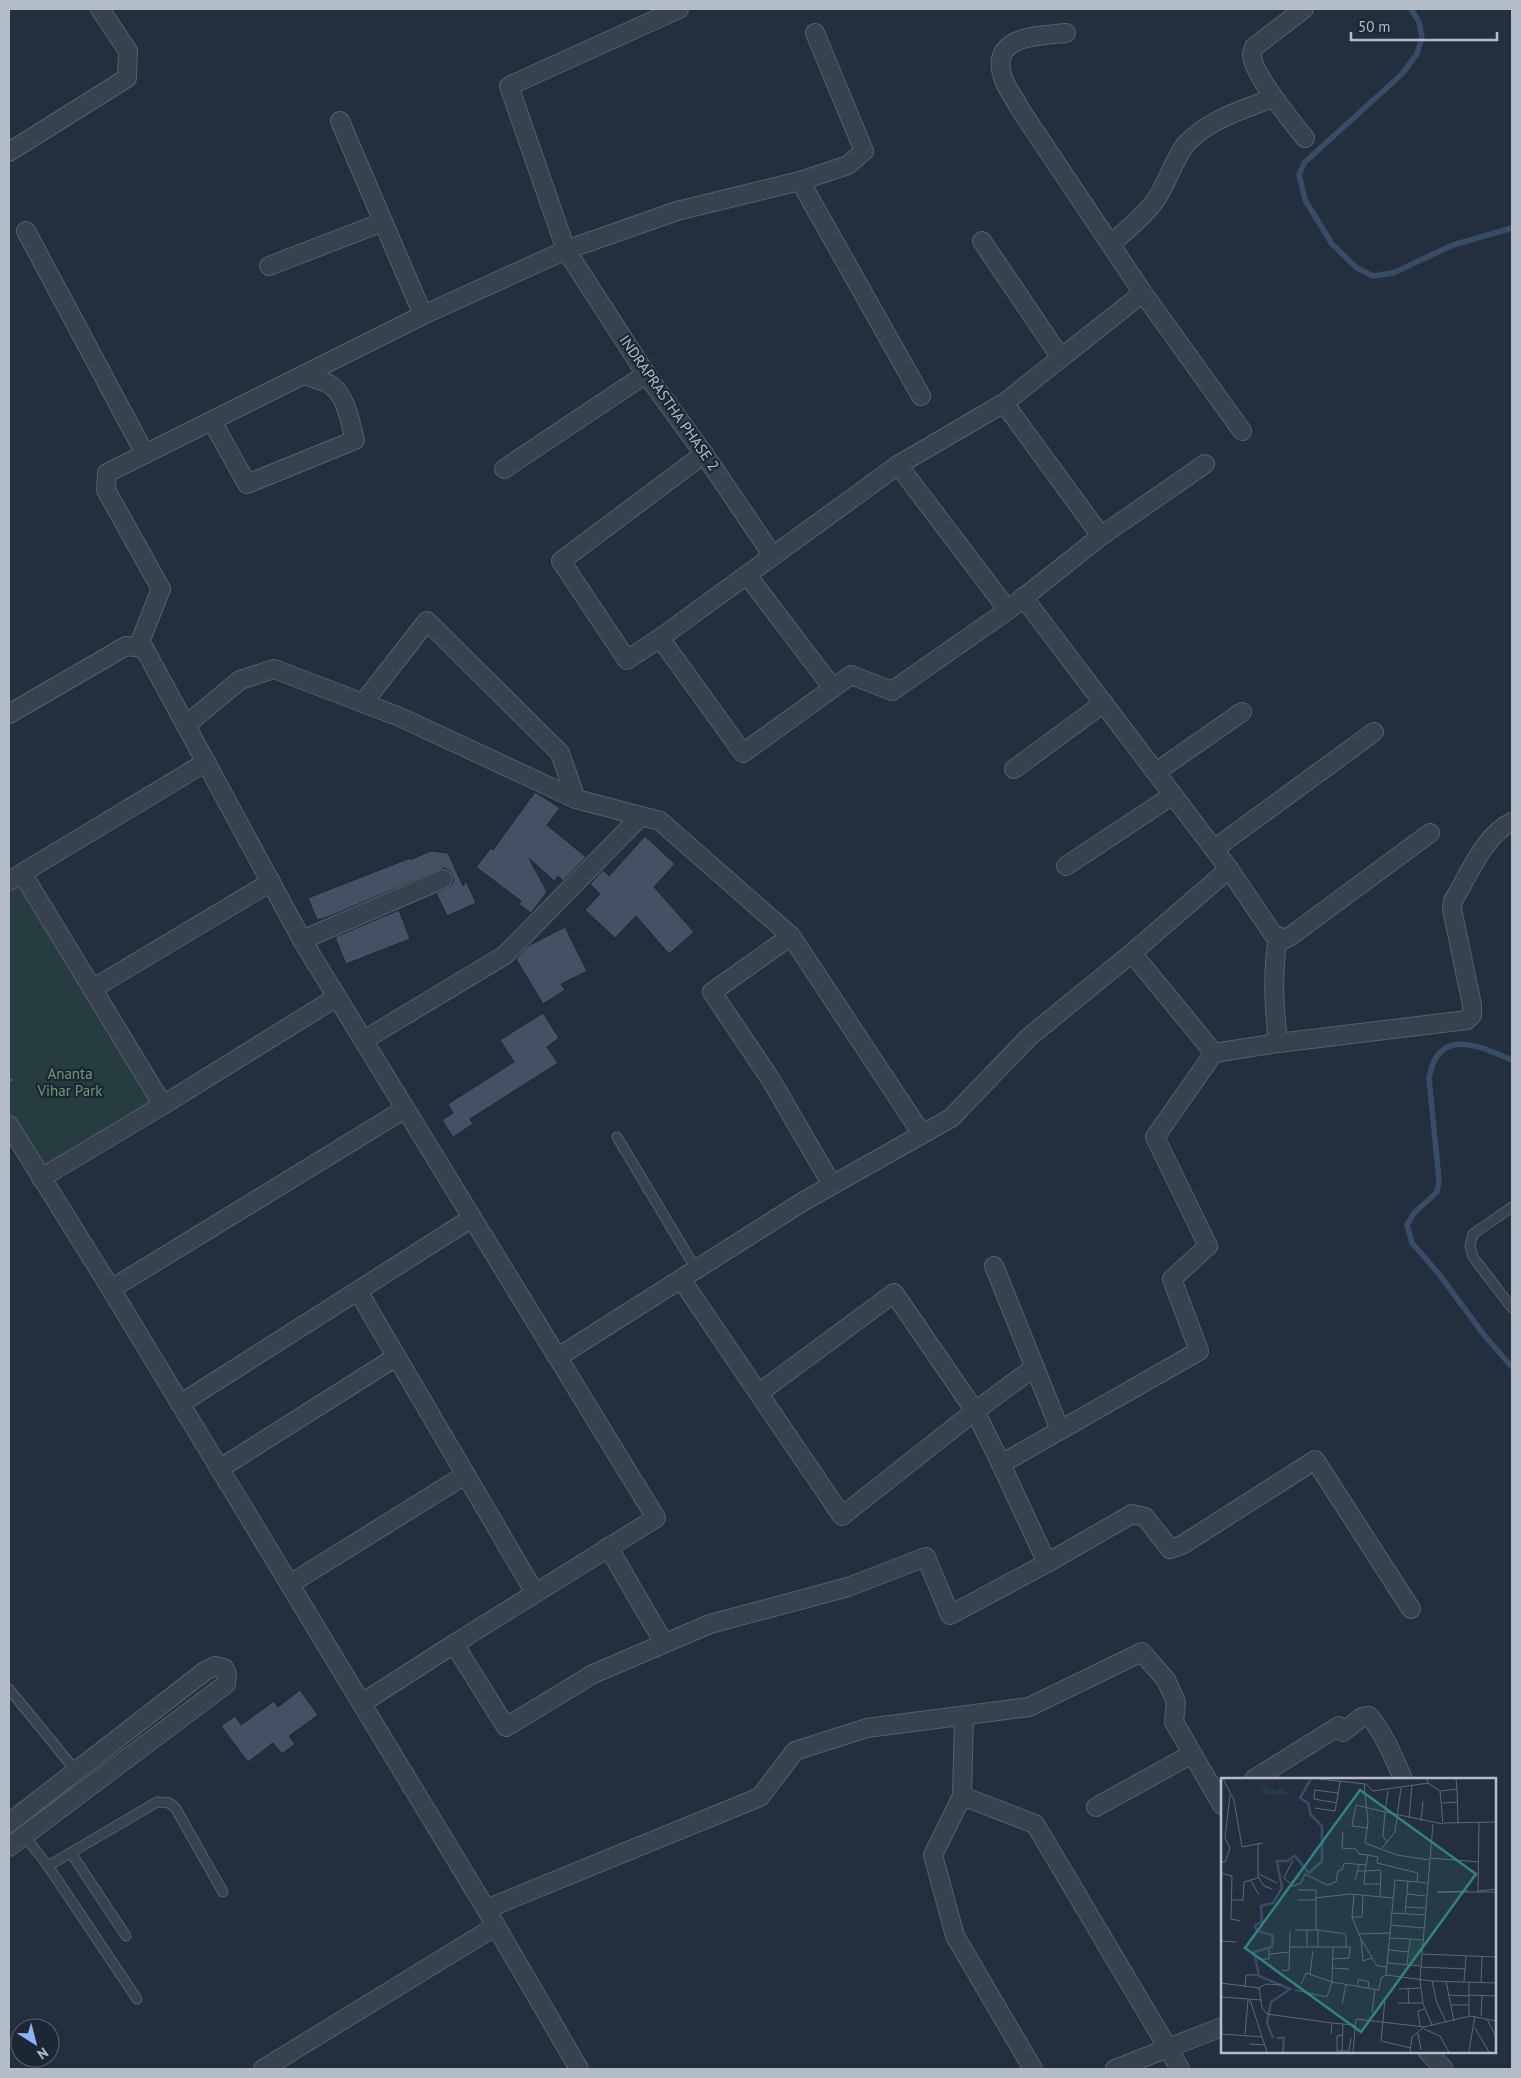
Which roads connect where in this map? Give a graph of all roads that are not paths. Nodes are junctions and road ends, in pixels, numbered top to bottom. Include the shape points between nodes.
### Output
1 (679, 9) edge
2 (1304, 9) edge
3 (105, 10) edge
4 (815, 33) dead end
5 (1066, 33) dead end
6 (1273, 98) junction
7 (340, 121) dead end
8 (1305, 138) dead end
9 (9, 152) edge
10 (800, 182) junction
11 (383, 222) junction
12 (26, 231) dead end
13 (982, 241) dead end
14 (1111, 244) junction
15 (566, 250) junction
16 (269, 266) dead end
17 (1143, 293) junction
18 (423, 315) junction
19 (1060, 358) junction
20 (646, 374) junction
21 (304, 375) junction
22 (921, 396) dead end
23 (1004, 402) junction
24 (212, 421) junction
25 (1242, 431) dead end
26 (145, 454) junction
27 (704, 454) junction
28 (1205, 464) dead end
29 (898, 465) junction
30 (504, 469) dead end
31 (1102, 536) junction
32 (773, 556) junction
33 (747, 575) junction
34 (1023, 597) junction
35 (1008, 610) junction
36 (660, 638) junction
37 (138, 647) junction
38 (832, 687) junction
39 (363, 703) junction
40 (1104, 703) junction
41 (1242, 712) dead end
42 (9, 714) edge
43 (186, 725) junction
44 (1374, 732) dead end
45 (206, 762) junction
46 (1014, 769) dead end
47 (1156, 772) junction
48 (1173, 794) junction
49 (576, 798) junction
50 (641, 816) junction
51 (1512, 822) edge
52 (1430, 834) dead end
53 (1214, 849) junction
54 (1066, 866) dead end
55 (1229, 869) junction
56 (15, 877) edge
57 (443, 880) dead end
58 (271, 882) junction
59 (791, 936) junction
60 (1278, 937) junction
61 (302, 940) junction
62 (1132, 953) junction
63 (92, 989) junction
64 (337, 997) junction
65 (364, 1040) junction
66 (1278, 1043) junction
67 (1214, 1053) junction
68 (162, 1104) junction
69 (406, 1109) junction
70 (9, 1125) edge
71 (922, 1134) junction
72 (617, 1137) dead end
73 (41, 1178) junction
74 (832, 1185) junction
75 (1512, 1207) edge
76 (472, 1218) junction
77 (994, 1266) dead end
78 (689, 1274) junction
79 (111, 1289) junction
80 (358, 1291) junction
81 (1512, 1308) edge
82 (396, 1357) junction
83 (558, 1357) junction
84 (1035, 1367) junction
85 (759, 1393) junction
86 (180, 1404) junction
87 (975, 1411) junction
88 (1060, 1430) junction
89 (1001, 1464) junction
90 (219, 1469) junction
91 (466, 1475) junction
92 (608, 1548) junction
93 (1047, 1563) junction
94 (290, 1584) junction
95 (535, 1593) junction
96 (1411, 1609) dead end
97 (664, 1643) junction
98 (454, 1644) junction
99 (9, 1689) edge
100 (362, 1703) junction
101 (964, 1716) junction
102 (1192, 1754) junction
103 (76, 1771) junction
104 (1256, 1778) edge
105 (1402, 1778) edge
106 (962, 1796) junction
107 (1221, 1801) edge
108 (1096, 1807) dead end
109 (9, 1823) edge
110 (24, 1835) junction
111 (9, 1847) edge
112 (71, 1852) junction
113 (48, 1866) junction
114 (223, 1892) dead end
115 (486, 1909) junction
116 (496, 1926) junction
117 (126, 1936) dead end
118 (137, 1999) dead end
119 (1221, 2027) edge
120 (1168, 2048) junction
121 (1429, 2053) edge
122 (263, 2069) edge
123 (579, 2069) edge
124 (1033, 2069) edge
125 (1115, 2069) edge
126 (1180, 2069) edge
127 (1444, 2069) edge

1 - 15 street, INDRAPRASTHA PHASE 2 via 509,86
2 - 6 street via 1254,47 1254,62
3 - 9 street via 128,51 127,78
4 - 10 street via 864,151 848,165
5 - 14 street via 1024,38 1011,43 1000,68 1020,109
6 - 8 street
6 - 14 street via 1205,127 1185,146 1156,199
7 - 11 street
10 - 15 street via 677,212
10 - 22 street
11 - 16 street
11 - 18 street
12 - 26 street
13 - 19 street
14 - 17 street
15 - 18 street
15 - 20 street, INDRAPRASTHA PHASE 2
17 - 19 street
17 - 25 street
18 - 21 street
19 - 23 street
20 - 27 street, INDRAPRASTHA PHASE 2
20 - 30 street
21 - 24 street
21 - 24 street via 329,384 337,392 344,402 355,440 247,484
23 - 29 street
23 - 31 street
24 - 26 street
26 - 37 street via 107,473 106,490 161,589
27 - 32 street, INDRAPRASTHA PHASE 2
27 - 36 street via 560,561 626,660
28 - 31 street
29 - 32 street
29 - 35 street
31 - 34 street
32 - 33 street
33 - 36 street
33 - 38 street
34 - 35 street
34 - 40 street
35 - 38 street via 892,691 851,675
36 - 38 street via 743,753
37 - 42 street via 126,646
37 - 43 street via 144,648
39 - 43 street via 274,669 240,680
39 - 49 street
39 - 49 street via 428,621 560,752
40 - 46 street
40 - 47 street
41 - 47 street
43 - 45 street
44 - 53 street
45 - 56 street
45 - 58 street
47 - 48 street
48 - 53 street
48 - 54 street
49 - 50 street
50 - 59 street via 660,821
50 - 65 street via 505,955
51 - 66 street via 1492,836 1453,901 1472,1005 1472,1015 1467,1020
52 - 60 street via 1292,935 1284,939
53 - 55 street
55 - 60 street
55 - 62 street
56 - 63 street
57 - 61 street
58 - 61 street
58 - 63 street
59 - 71 street
59 - 74 street via 712,992 771,1080
60 - 66 street via 1272,990
61 - 64 street
62 - 67 street
62 - 71 street via 1029,1038 951,1118
63 - 68 street
64 - 65 street
64 - 68 street
65 - 69 street
66 - 67 street
67 - 88 street via 1155,1136 1208,1246 1172,1278 1199,1350
68 - 73 street
69 - 76 street
69 - 79 street
70 - 73 street
71 - 74 street
72 - 78 lane
73 - 79 street
74 - 78 street
75 - 81 lane via 1473,1234 1470,1246 1472,1257
76 - 80 street
76 - 83 street
77 - 84 street
78 - 83 street
78 - 85 street
79 - 86 street
80 - 82 street
80 - 86 street
82 - 90 street
82 - 91 street
83 - 92 street via 656,1518
84 - 87 street
84 - 88 street
85 - 87 street via 894,1293
85 - 87 street via 842,1516
86 - 90 street
87 - 89 street
88 - 89 street
89 - 93 street
90 - 94 street
91 - 94 street
91 - 95 street
92 - 95 street
92 - 97 street
93 - 96 street via 1132,1514 1145,1517 1170,1549 1182,1545 1316,1460
93 - 97 street via 950,1615 926,1557 848,1587 710,1624
94 - 100 street
95 - 98 street
97 - 98 street via 593,1674 506,1727
98 - 100 street
99 - 103 lane
100 - 115 street
101 - 102 street via 1029,1707 1142,1652 1166,1680 1176,1702 1174,1722
101 - 106 street
101 - 115 street via 867,1728 795,1751 760,1797
102 - 107 street
102 - 108 street
103 - 109 street
103 - 110 street via 204,1671 215,1666 224,1668 226,1684
104 - 105 street via 1339,1726 1343,1732 1362,1717 1369,1716 1395,1760
106 - 120 street via 1035,1824
106 - 124 street via 933,1855 954,1936
110 - 111 street
110 - 113 lane
112 - 113 lane
112 - 114 lane via 157,1802 172,1803
112 - 117 lane
113 - 118 lane
115 - 116 street
116 - 122 street
116 - 123 street
119 - 120 street
120 - 125 street
120 - 126 street
121 - 127 street

